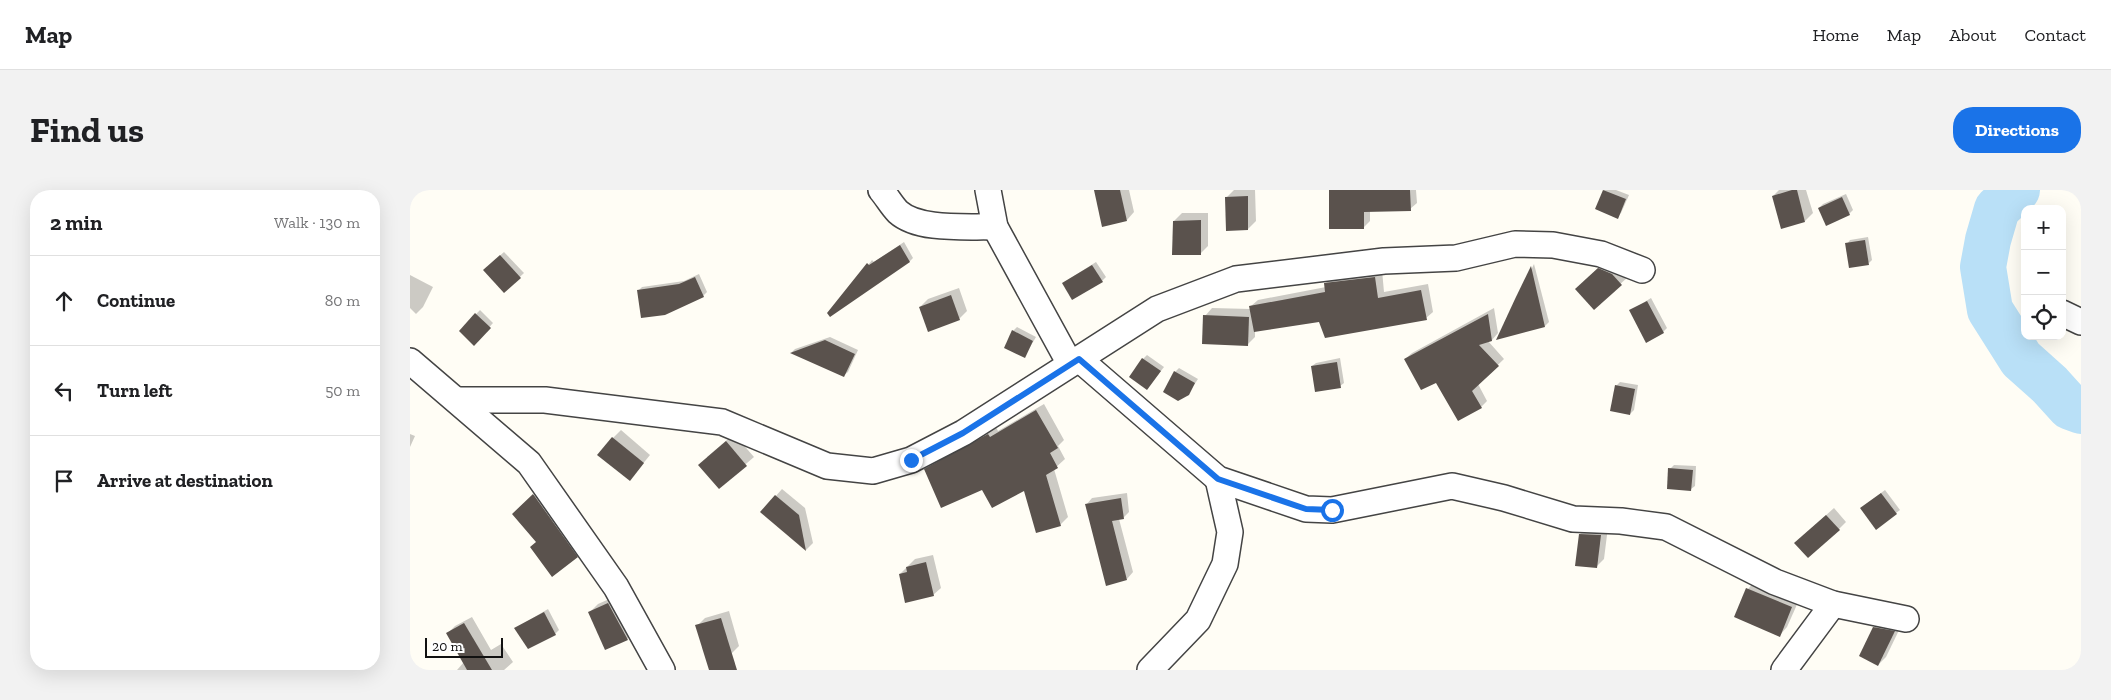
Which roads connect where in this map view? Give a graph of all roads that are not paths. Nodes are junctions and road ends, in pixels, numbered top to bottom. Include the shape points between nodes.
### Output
1 (881, 190) edge
2 (988, 190) edge
3 (994, 227) junction
4 (1642, 270) dead end
5 (2066, 316) edge
6 (2081, 322) edge
7 (410, 361) edge
8 (1075, 362) junction
9 (457, 400) junction
10 (1218, 479) junction
11 (1833, 604) junction
12 (1906, 619) dead end
13 (662, 670) edge
14 (1150, 670) edge
15 (1784, 670) edge

1 - 3 street via 898,212 916,222
2 - 3 street
3 - 8 street
4 - 8 street via 1601,254 1553,245 1515,244 1456,258 1384,261 1236,279 1157,309
5 - 6 street
7 - 9 street
8 - 9 street via 963,433 911,460 873,471 827,466 722,422 546,400
8 - 10 street
9 - 13 street via 529,464 616,587
10 - 11 street via 1306,509 1332,510 1452,486 1504,498 1573,520 1621,521 1666,527 1775,582
10 - 14 street via 1230,532 1225,564 1198,620
11 - 12 street
11 - 15 street

